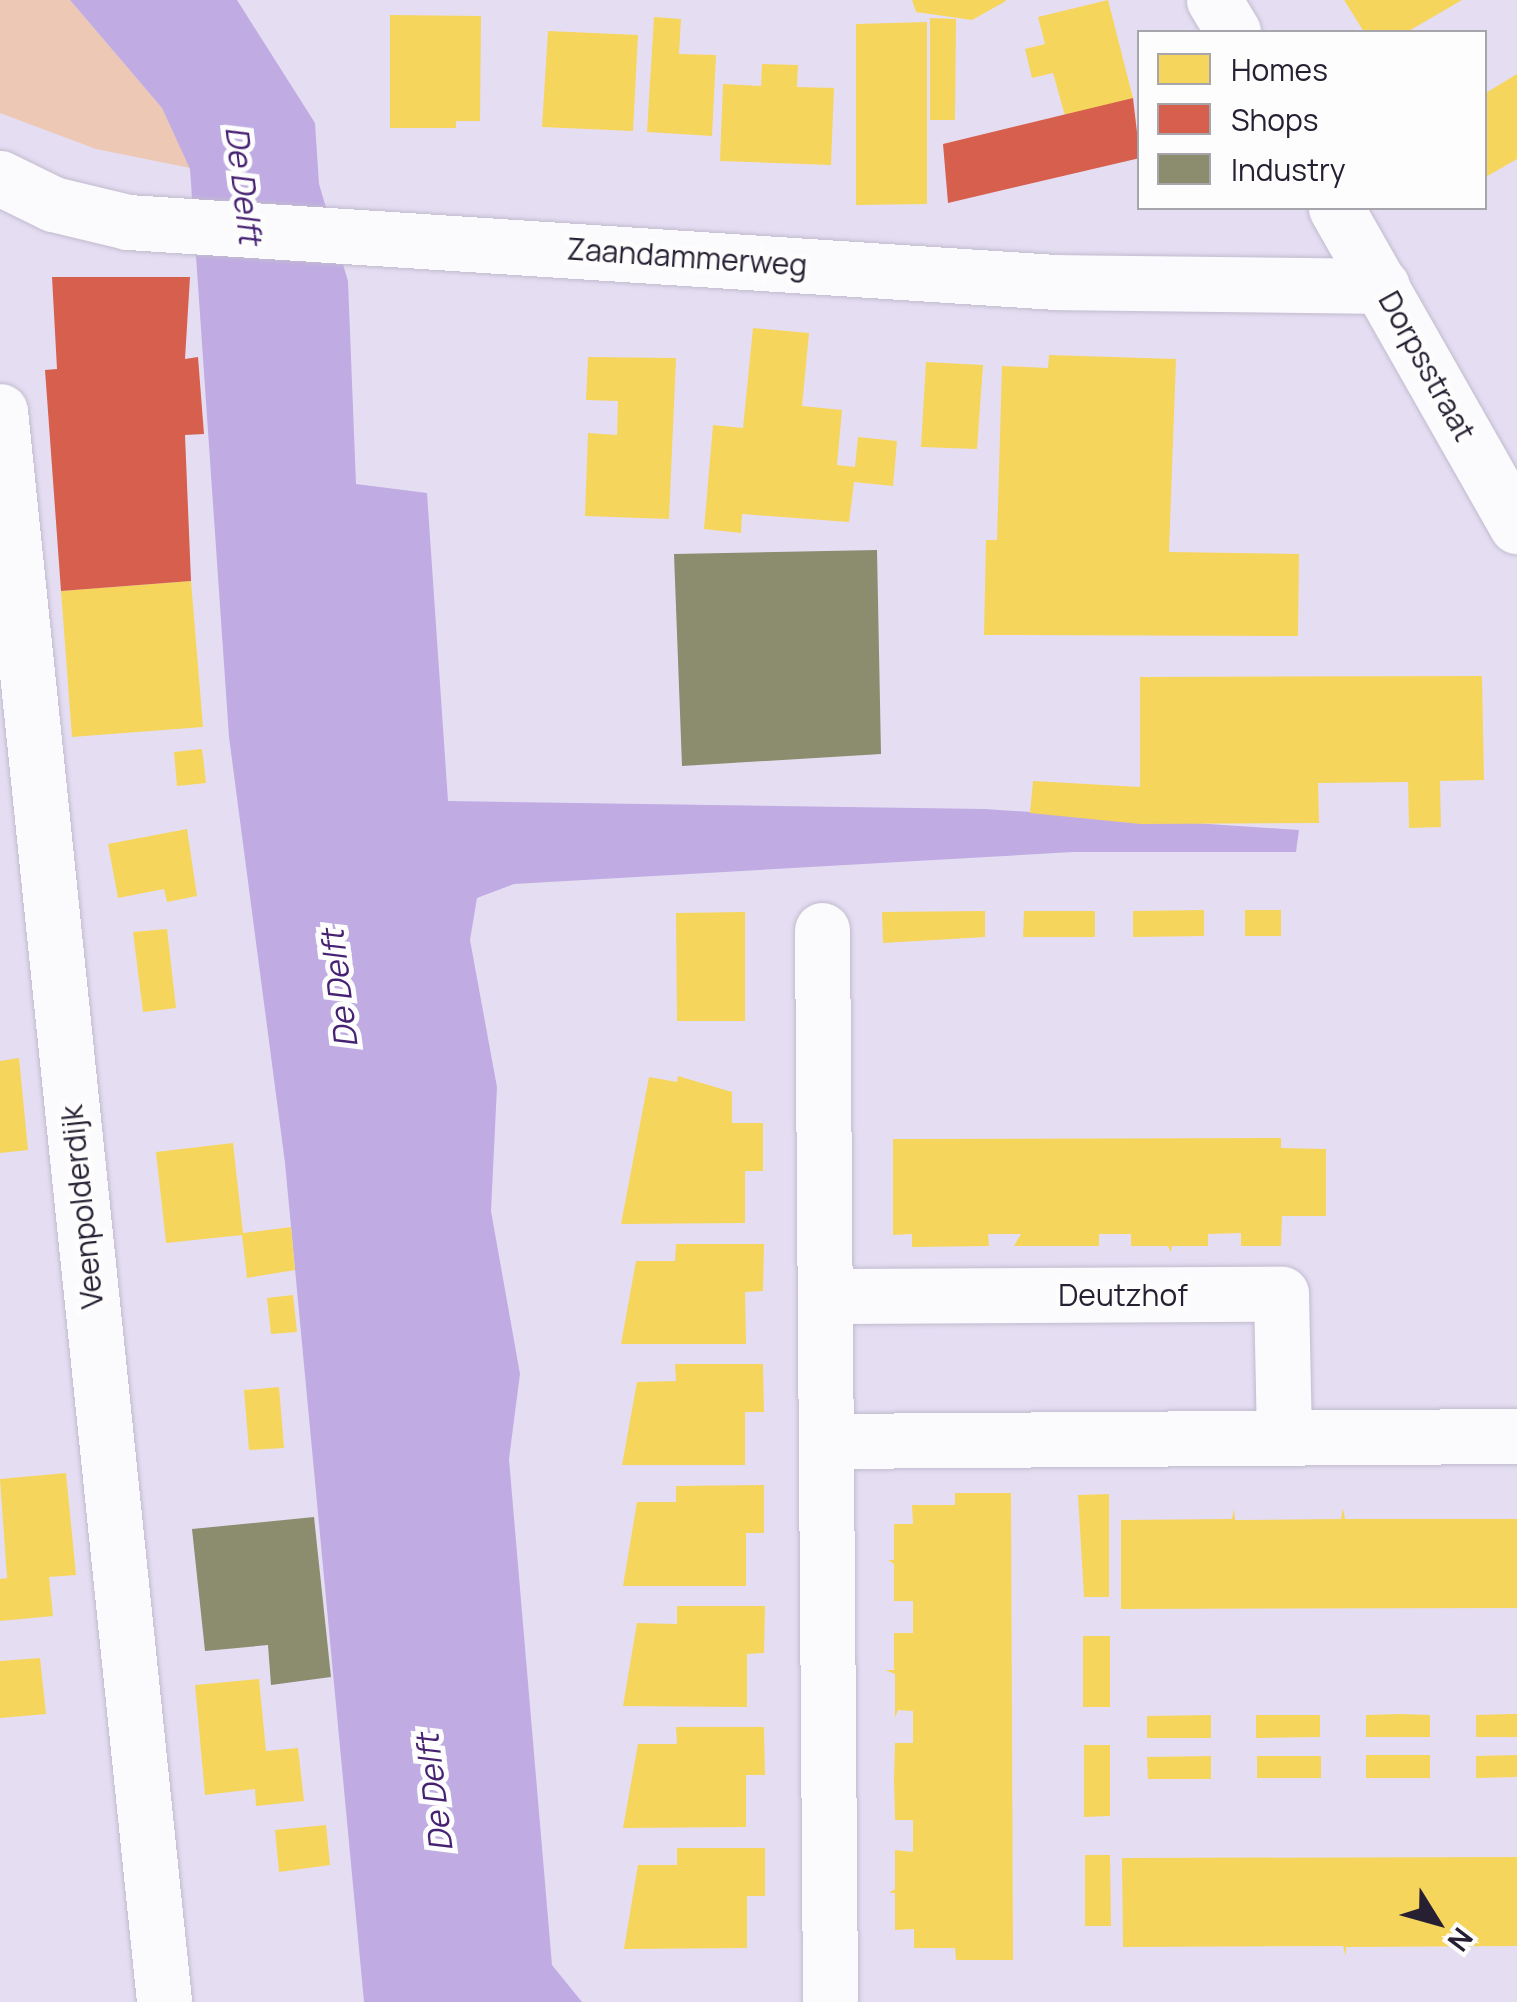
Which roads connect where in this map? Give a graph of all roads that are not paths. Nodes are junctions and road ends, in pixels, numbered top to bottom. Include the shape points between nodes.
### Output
1 (1214, 0) edge
2 (1232, 30) edge
3 (0, 178) edge
4 (1337, 210) edge
5 (1382, 286) junction
6 (0, 412) edge
7 (1517, 526) edge
8 (822, 930) dead end
9 (825, 1296) junction
10 (1284, 1435) junction
11 (1517, 1436) edge
12 (827, 1441) junction
13 (164, 2002) edge
14 (830, 2002) edge

1 - 2 street
3 - 5 street, Zaandammerweg via 53,204 128,222 1056,282
4 - 5 street, Dorpsstraat
5 - 7 street, Dorpsstraat
6 - 13 street, Veenpolderdijk
8 - 9 street
9 - 10 street, Deutzhof via 1281,1294
9 - 12 street
10 - 11 street
10 - 12 street
12 - 14 street

